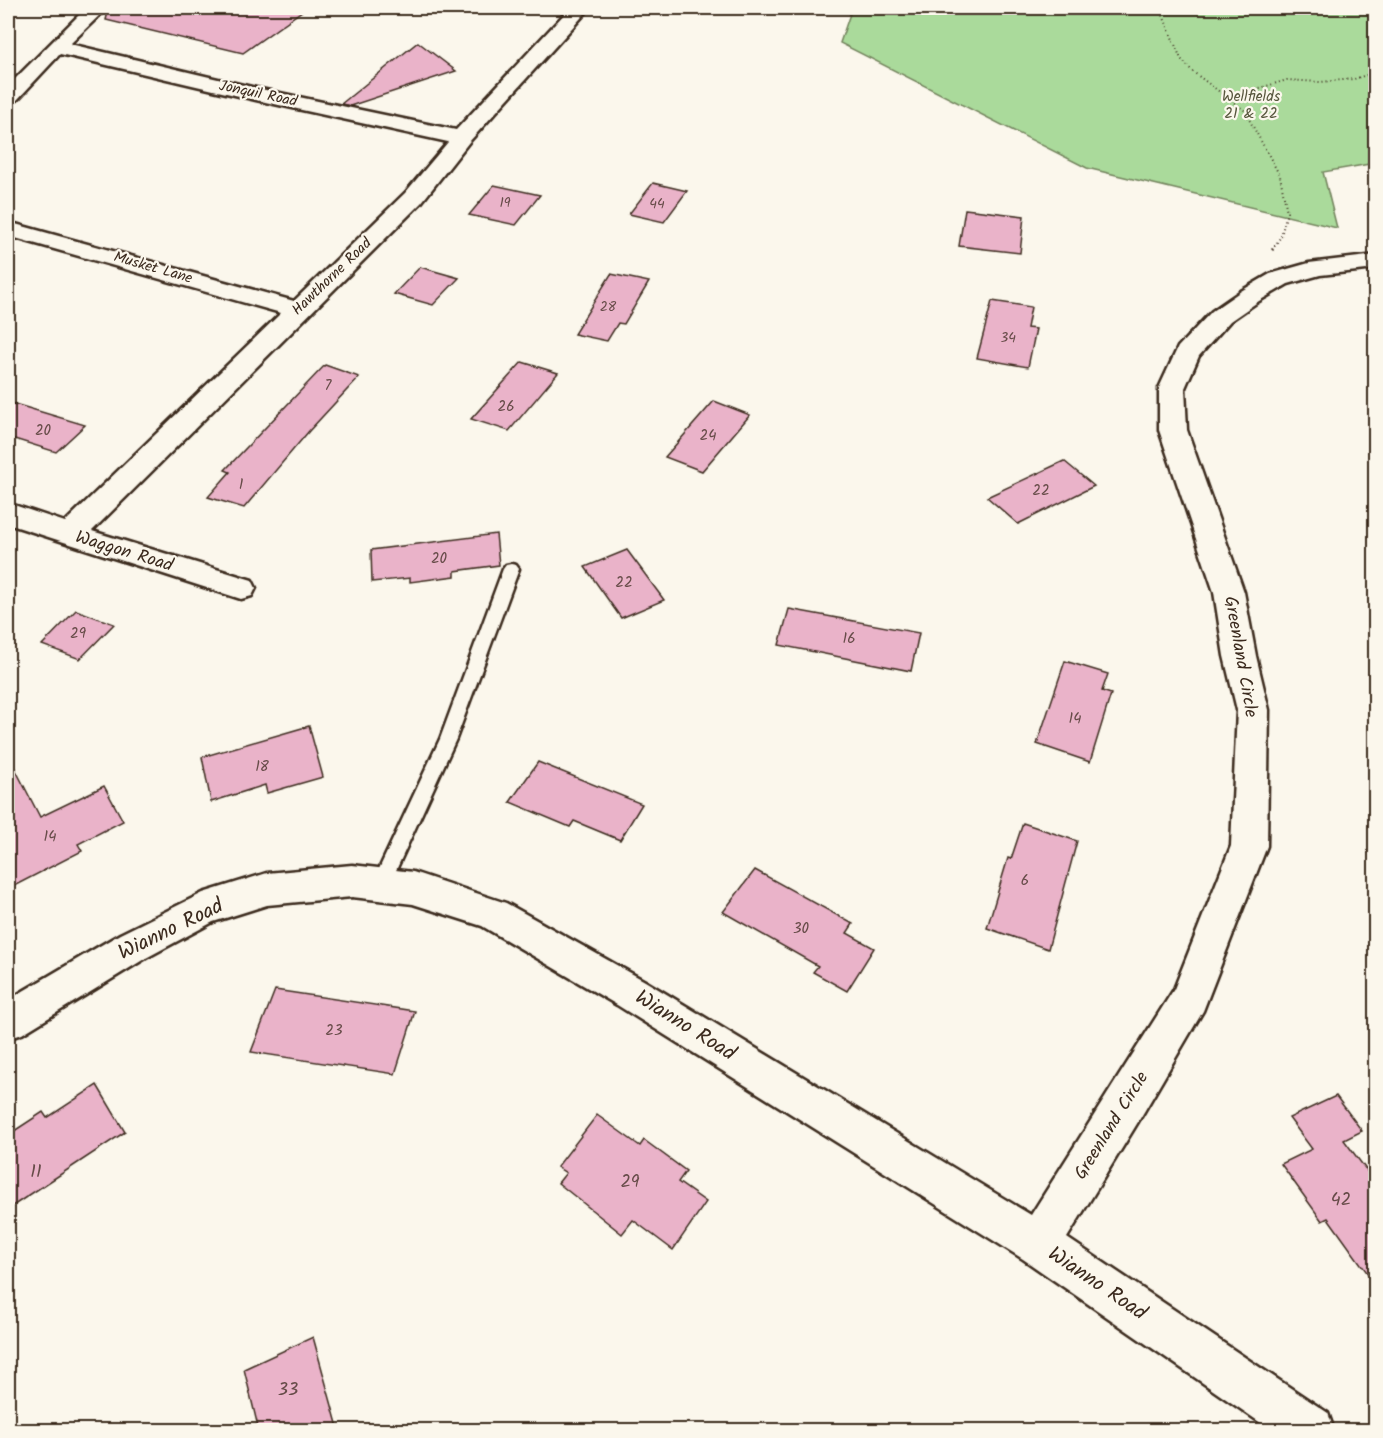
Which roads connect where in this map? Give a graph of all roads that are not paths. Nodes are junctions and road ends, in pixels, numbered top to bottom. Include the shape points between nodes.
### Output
1 (97, 8) edge
2 (580, 8) edge
3 (56, 47) junction
4 (10, 96) dead end
5 (461, 138) junction
6 (8, 230) edge
7 (1376, 262) edge
8 (298, 310) junction
9 (8, 513) edge
10 (70, 535) junction
11 (511, 569) dead end
12 (241, 588) dead end
13 (381, 884) junction
14 (8, 1021) edge
15 (1038, 1244) junction
16 (1311, 1431) edge

1 - 3 street
2 - 5 street, Hawthorne Road
3 - 4 street
3 - 5 street, Jonquil Road
5 - 8 street, Hawthorne Road via 413,198
6 - 8 street, Musket Lane
7 - 15 street, Greenland Circle via 1318,268 1280,279 1250,296 1221,316 1192,346 1172,388 1173,430 1229,592 1253,710 1249,846 1189,999
8 - 10 street, Hawthorne Road
9 - 10 street, Waggon Road
10 - 12 street, Waggon Road
11 - 13 lane via 448,739
13 - 14 street, Wianno Road via 352,881 267,889 203,909
13 - 15 street, Wianno Road via 413,888 493,914 631,993
15 - 16 street, Wianno Road

